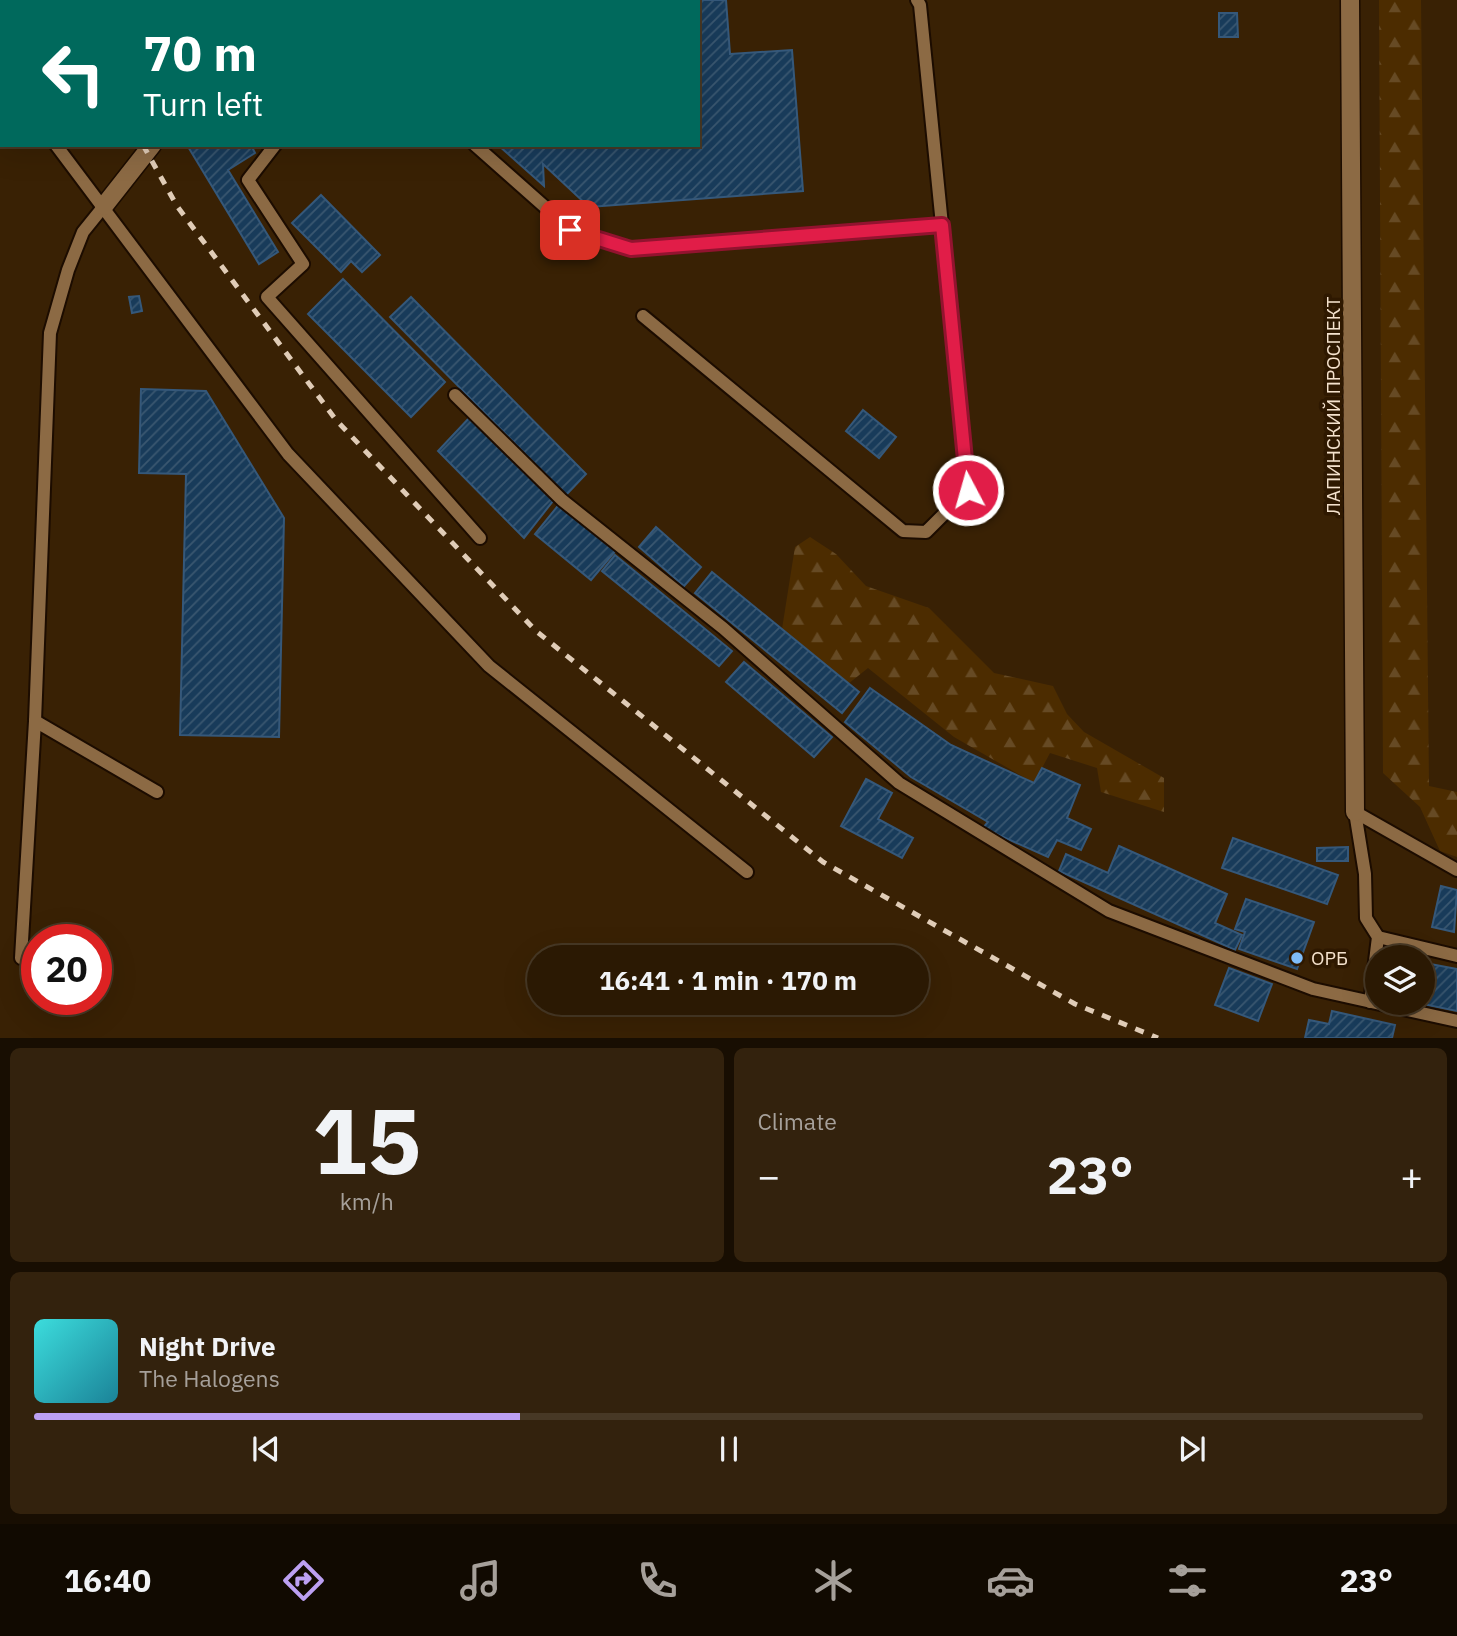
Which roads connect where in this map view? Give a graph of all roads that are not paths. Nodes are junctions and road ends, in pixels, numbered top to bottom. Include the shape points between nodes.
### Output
1 (917, 0) edge
2 (1350, 0) edge
3 (58, 147) edge
4 (150, 147) edge
5 (273, 147) edge
6 (477, 147) edge
7 (104, 206) junction
8 (942, 225) junction
9 (643, 316) dead end
10 (454, 395) dead end
11 (480, 538) dead end
12 (34, 721) junction
13 (157, 792) dead end
14 (1355, 812) junction
15 (1457, 870) edge
16 (747, 872) dead end
17 (23, 924) edge
18 (1378, 937) junction
19 (1377, 945) edge
20 (1457, 956) edge
21 (1365, 1001) edge
22 (1430, 1015) edge
23 (1457, 1021) edge

1 - 8 lane
2 - 14 street, ЛАПИНСКИЙ ПРОСПЕКТ
3 - 7 lane
4 - 7 street
5 - 11 lane via 248,180 303,264 267,296
6 - 8 lane via 570,230 631,249
7 - 12 lane via 83,232 50,333
7 - 16 lane via 288,454 480,656
8 - 9 lane via 968,490 926,532 903,531
10 - 21 lane via 562,499 723,628 899,783 1109,911 1313,989
12 - 13 lane
12 - 17 lane
14 - 15 lane
14 - 18 lane via 1366,918
18 - 19 lane
18 - 20 lane
22 - 23 lane

